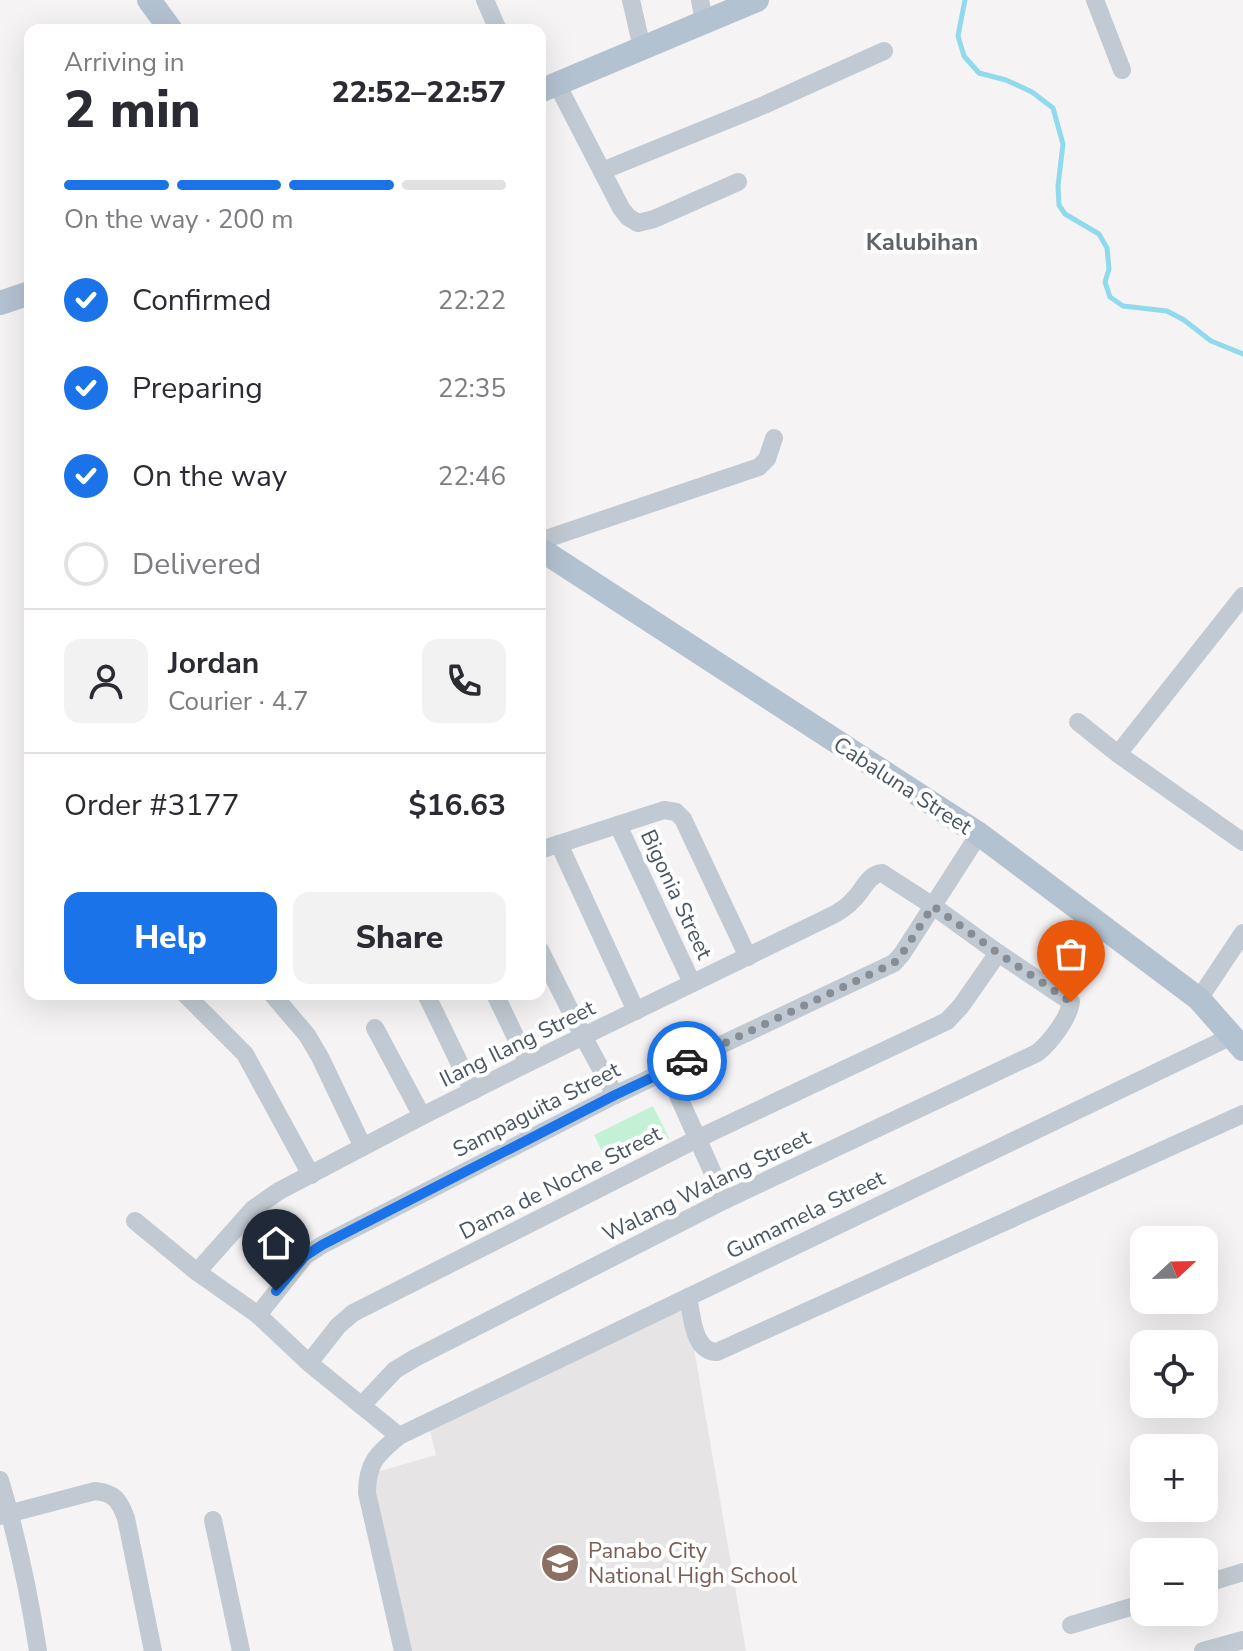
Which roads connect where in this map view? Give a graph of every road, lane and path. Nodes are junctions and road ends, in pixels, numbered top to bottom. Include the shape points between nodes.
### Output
1 (149, 0) edge
2 (485, 0) edge
3 (631, 0) edge
4 (757, 0) edge
5 (1095, 0) edge
6 (702, 10) edge
7 (167, 24) edge
8 (495, 24) edge
9 (642, 48) junction
10 (884, 51) dead end
11 (1122, 70) dead end
12 (548, 87) edge
13 (602, 171) junction
14 (738, 182) dead end
15 (24, 295) edge
16 (0, 303) edge
17 (774, 438) dead end
18 (546, 539) edge
19 (546, 553) edge
20 (1243, 596) edge
21 (1078, 722) dead end
22 (1118, 754) junction
23 (618, 825) junction
24 (979, 834) junction
25 (1243, 842) edge
26 (559, 844) junction
27 (546, 848) edge
28 (933, 906) junction
29 (1243, 933) edge
30 (998, 953) junction
31 (748, 957) junction
32 (546, 962) edge
33 (692, 983) junction
34 (1199, 999) junction
35 (191, 1000) edge
36 (277, 1000) edge
37 (429, 1000) edge
38 (498, 1000) edge
39 (636, 1011) junction
40 (375, 1028) dead end
41 (583, 1036) junction
42 (1238, 1042) edge
43 (528, 1063) junction
44 (667, 1071) junction
45 (473, 1091) junction
46 (615, 1095) junction
47 (1243, 1114) edge
48 (422, 1116) junction
49 (697, 1139) junction
50 (363, 1147) junction
51 (311, 1175) junction
52 (725, 1200) junction
53 (135, 1221) dead end
54 (197, 1272) junction
55 (688, 1297) junction
56 (258, 1315) junction
57 (309, 1363) junction
58 (362, 1405) junction
59 (399, 1436) junction
60 (0, 1480) edge
61 (5, 1514) edge
62 (213, 1520) dead end
63 (1243, 1572) edge
64 (1218, 1580) edge
65 (1130, 1607) edge
66 (1071, 1625) dead end
67 (1243, 1640) edge
68 (38, 1651) edge
69 (153, 1651) edge
70 (241, 1651) edge
71 (403, 1651) edge
72 (1203, 1651) edge

1 - 7 main road
2 - 8 street
3 - 9 street
4 - 6 main road
5 - 11 street
6 - 9 main road
9 - 12 main road
10 - 13 street
12 - 13 street
13 - 14 street via 621,208 638,223
15 - 16 main road
17 - 18 street via 759,467
19 - 24 main road, Cabaluna Street
20 - 22 street
21 - 22 street
22 - 25 street
23 - 26 street
23 - 31 street via 664,810 683,819
23 - 33 street, Bigonia Street
24 - 28 street, Sampaguita Street
24 - 34 main road, Cabaluna Street
26 - 27 street
26 - 39 street
28 - 30 street
28 - 31 street, Ilang Ilang Street via 882,873 874,874 845,908
28 - 44 street, Sampaguita Street via 894,963
29 - 34 street
30 - 49 street, Dama de Noche Street via 947,1021
30 - 52 street, Walang Walang Street via 1071,1006 1037,1053
31 - 33 street, Ilang Ilang Street
32 - 41 street
33 - 39 street, Ilang Ilang Street
34 - 42 main road, Cabaluna Street
35 - 51 street via 245,1054
36 - 50 street via 320,1057
37 - 45 street
38 - 43 street
39 - 41 street, Ilang Ilang Street
40 - 48 street
41 - 43 street, Ilang Ilang Street
41 - 46 street
42 - 55 street, Gumamela Street
43 - 45 street, Ilang Ilang Street
44 - 46 street, Sampaguita Street
44 - 49 street
45 - 48 street, Ilang Ilang Street
46 - 56 street, Sampaguita Street via 322,1245 305,1256
47 - 55 street via 717,1352 701,1346
48 - 50 street, Ilang Ilang Street
49 - 52 street
49 - 57 street, Dama de Noche Street via 353,1313
50 - 51 street, Ilang Ilang Street
51 - 54 street, Ilang Ilang Street via 253,1209
52 - 58 street, Walang Walang Street via 415,1358 395,1370
53 - 54 street
54 - 56 street
55 - 59 street, Gumamela Street
56 - 57 street
57 - 58 street
58 - 59 street
59 - 71 street via 372,1463 367,1493
60 - 61 street
61 - 68 street via 31,1604
61 - 69 street via 95,1491 115,1498 126,1518
62 - 70 street
63 - 64 street
65 - 66 street
67 - 72 street

